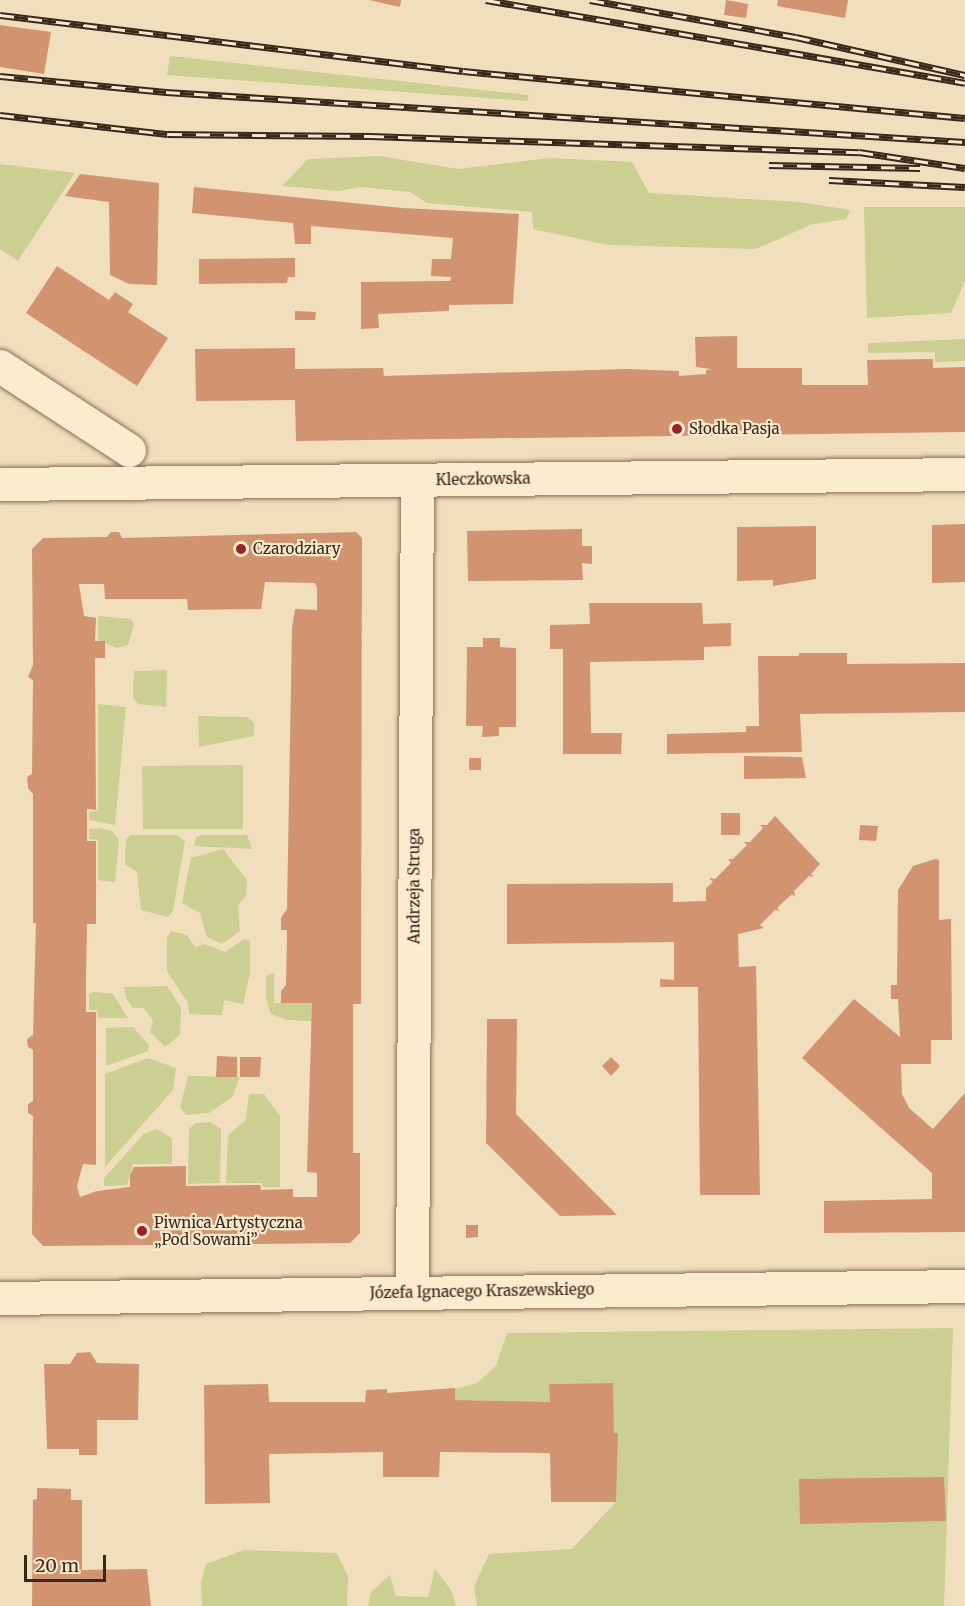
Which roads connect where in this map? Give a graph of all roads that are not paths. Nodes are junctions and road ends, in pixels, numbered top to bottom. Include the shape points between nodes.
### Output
1 (0, 366) edge
2 (129, 450) dead end
3 (965, 474) edge
4 (417, 481) junction
5 (0, 484) edge
6 (965, 1286) edge
7 (412, 1291) junction
8 (0, 1299) edge

1 - 2 street
3 - 4 street, Kleczkowska
4 - 5 street, Kleczkowska
4 - 7 street, Andrzeja Struga
6 - 7 street, Józefa Ignacego Kraszewskiego
7 - 8 street, Józefa Ignacego Kraszewskiego

